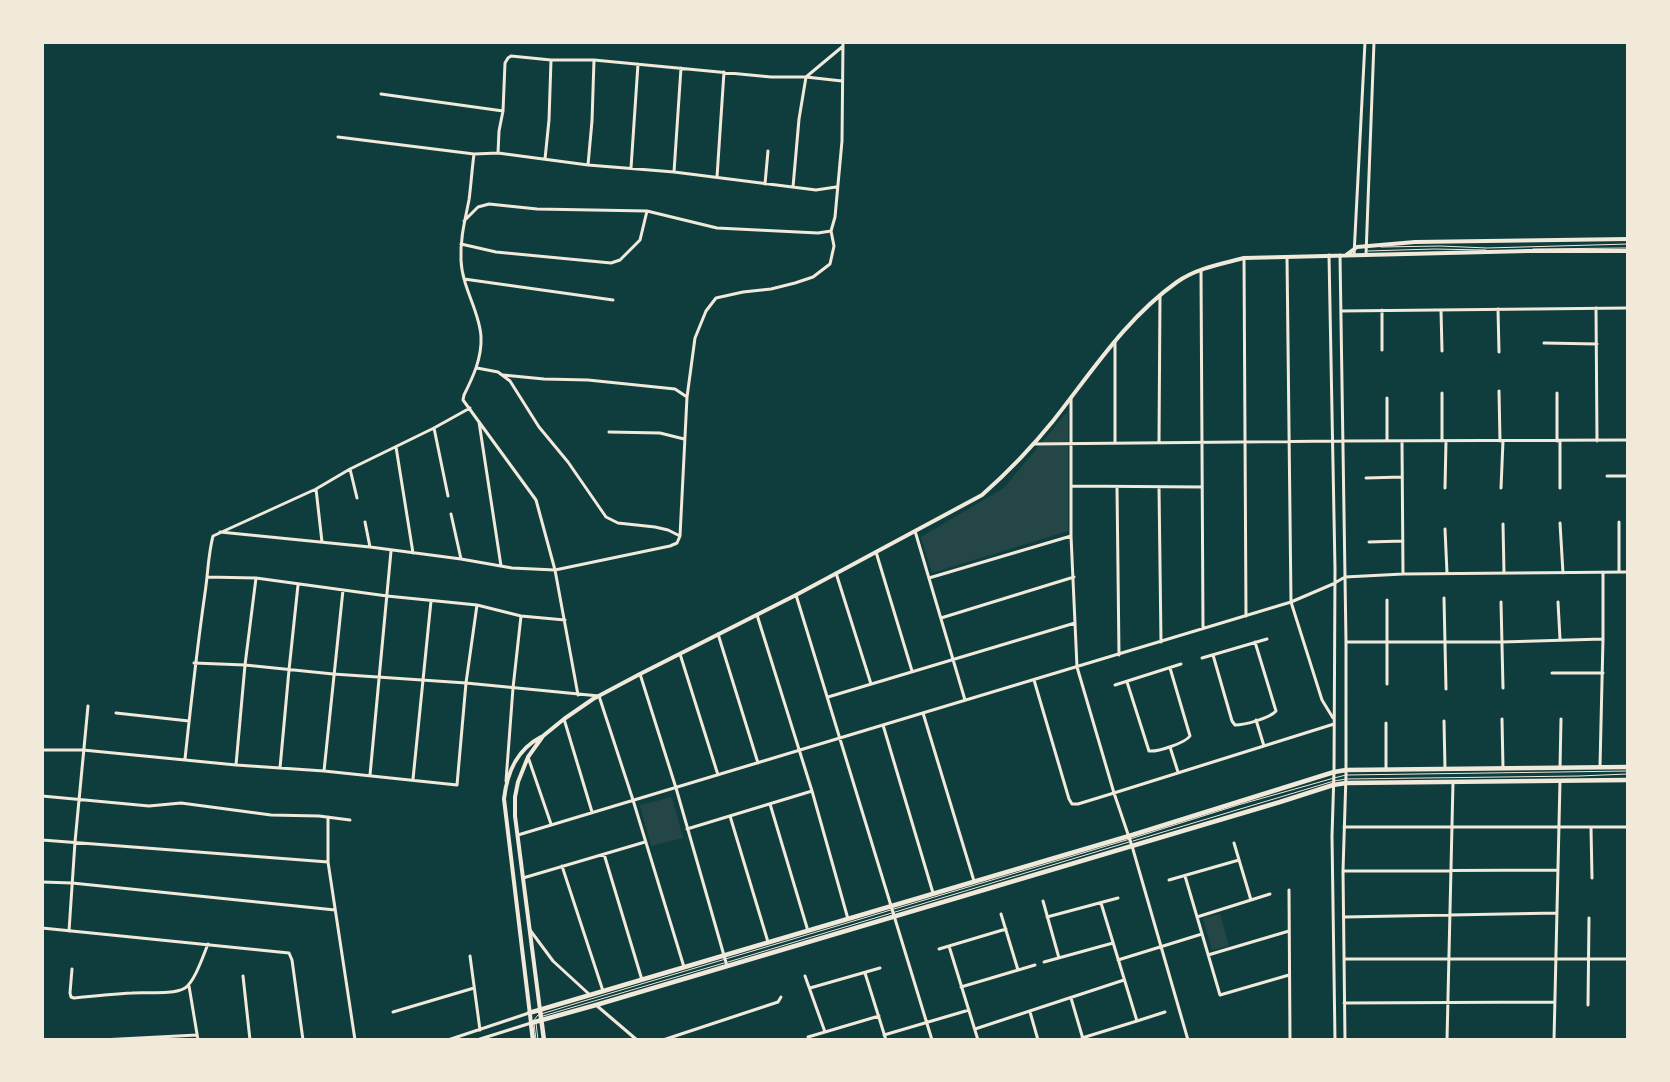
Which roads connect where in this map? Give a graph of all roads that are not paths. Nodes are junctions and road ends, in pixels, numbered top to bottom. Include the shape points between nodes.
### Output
1 (1365, 42) edge
2 (1374, 42) edge
3 (842, 45) edge
4 (551, 60) junction
5 (594, 60) junction
6 (638, 64) junction
7 (681, 68) junction
8 (724, 72) junction
9 (806, 77) junction
10 (842, 81) junction
11 (381, 94) dead end
12 (503, 111) junction
13 (338, 136) dead end
14 (768, 151) dead end
15 (498, 153) junction
16 (474, 154) junction
17 (545, 158) junction
18 (588, 165) junction
19 (631, 168) junction
20 (674, 172) junction
21 (717, 178) junction
22 (765, 184) junction
23 (793, 187) junction
24 (836, 187) junction
25 (646, 211) junction
26 (463, 222) junction
27 (831, 231) junction
28 (1628, 239) edge
29 (461, 244) junction
30 (1628, 244) edge
31 (1355, 248) junction
32 (1366, 250) junction
33 (1628, 250) edge
34 (1329, 255) junction
35 (1340, 255) junction
36 (1346, 255) junction
37 (1356, 255) junction
38 (1287, 257) junction
39 (1244, 258) junction
40 (1201, 269) junction
41 (464, 280) junction
42 (1160, 296) junction
43 (613, 300) dead end
44 (1596, 308) junction
45 (1628, 308) edge
46 (1498, 309) junction
47 (1382, 310) junction
48 (1441, 310) junction
49 (1341, 311) junction
50 (1116, 342) junction
51 (1544, 343) dead end
52 (1596, 344) junction
53 (1382, 350) dead end
54 (1442, 351) dead end
55 (1499, 352) dead end
56 (477, 368) junction
57 (502, 375) junction
58 (1499, 391) dead end
59 (1442, 393) dead end
60 (1557, 393) dead end
61 (687, 397) junction
62 (1071, 397) junction
63 (1387, 398) dead end
64 (470, 408) junction
65 (479, 421) junction
66 (434, 428) junction
67 (609, 432) dead end
68 (684, 439) junction
69 (1597, 440) junction
70 (1628, 440) edge
71 (1332, 441) junction
72 (1342, 441) junction
73 (1387, 441) junction
74 (1501, 441) junction
75 (1559, 441) junction
76 (1159, 442) junction
77 (1202, 442) junction
78 (1244, 442) junction
79 (1289, 442) junction
80 (1402, 442) junction
81 (1444, 442) junction
82 (1071, 443) junction
83 (1115, 443) junction
84 (1032, 444) junction
85 (396, 447) junction
86 (350, 470) junction
87 (1606, 476) dead end
88 (1628, 476) edge
89 (1402, 477) junction
90 (1366, 478) dead end
91 (1071, 486) junction
92 (1117, 487) junction
93 (1159, 487) junction
94 (1202, 487) junction
95 (1445, 488) dead end
96 (1502, 488) dead end
97 (1560, 488) dead end
98 (316, 489) junction
99 (448, 496) dead end
100 (357, 498) dead end
101 (451, 514) dead end
102 (365, 522) dead end
103 (1619, 522) dead end
104 (1560, 523) dead end
105 (1503, 524) dead end
106 (1445, 529) dead end
107 (914, 530) junction
108 (220, 532) junction
109 (680, 536) junction
110 (1071, 536) junction
111 (1403, 541) junction
112 (322, 542) junction
113 (1369, 542) dead end
114 (370, 547) junction
115 (391, 551) junction
116 (876, 551) junction
117 (413, 553) junction
118 (461, 559) junction
119 (501, 567) junction
120 (554, 570) junction
121 (1603, 572) junction
122 (1619, 572) junction
123 (1628, 572) edge
124 (836, 573) junction
125 (1504, 573) junction
126 (1563, 573) junction
127 (1403, 574) junction
128 (1447, 574) junction
129 (207, 577) junction
130 (1074, 577) junction
131 (1345, 577) junction
132 (256, 578) junction
133 (929, 578) junction
134 (1333, 584) junction
135 (298, 585) junction
136 (342, 590) junction
137 (796, 595) junction
138 (387, 596) junction
139 (1444, 598) dead end
140 (431, 600) junction
141 (1387, 600) dead end
142 (1291, 602) junction
143 (1501, 602) dead end
144 (1558, 602) dead end
145 (476, 605) junction
146 (521, 616) junction
147 (757, 616) junction
148 (1246, 616) junction
149 (941, 618) junction
150 (565, 620) junction
151 (1075, 623) junction
152 (1203, 629) junction
153 (718, 634) junction
154 (1268, 639) dead end
155 (1560, 639) junction
156 (1603, 639) junction
157 (1444, 641) junction
158 (1161, 642) junction
159 (1255, 642) junction
160 (1346, 642) junction
161 (1387, 642) junction
162 (1502, 642) junction
163 (680, 654) junction
164 (1119, 655) junction
165 (1213, 655) junction
166 (1202, 658) dead end
167 (953, 659) junction
168 (194, 663) junction
169 (245, 664) junction
170 (1181, 664) dead end
171 (1077, 667) junction
172 (1170, 668) junction
173 (289, 670) junction
174 (912, 671) junction
175 (1552, 672) dead end
176 (1603, 672) junction
177 (333, 674) junction
178 (640, 674) junction
179 (378, 676) junction
180 (423, 680) junction
181 (1034, 680) junction
182 (466, 682) junction
183 (1127, 682) junction
184 (871, 684) junction
185 (1387, 684) dead end
186 (1115, 685) dead end
187 (512, 688) junction
188 (1503, 688) dead end
189 (1446, 689) dead end
190 (578, 695) junction
191 (599, 696) junction
192 (828, 697) junction
193 (965, 700) junction
194 (88, 706) dead end
195 (116, 712) dead end
196 (924, 713) junction
197 (1334, 718) junction
198 (564, 719) junction
199 (1502, 719) dead end
200 (1561, 719) dead end
201 (1256, 720) junction
202 (189, 721) junction
203 (1444, 721) dead end
204 (1386, 723) dead end
205 (1334, 724) junction
206 (883, 725) junction
207 (543, 736) junction
208 (841, 738) junction
209 (1264, 746) junction
210 (1170, 747) junction
211 (42, 750) edge
212 (83, 750) junction
213 (799, 751) junction
214 (528, 757) junction
215 (185, 759) junction
216 (758, 763) junction
217 (236, 765) junction
218 (1600, 766) junction
219 (1628, 767) edge
220 (280, 768) junction
221 (1503, 768) junction
222 (1560, 768) junction
223 (1445, 769) junction
224 (1386, 770) junction
225 (324, 771) junction
226 (1178, 772) junction
227 (1628, 773) edge
228 (370, 775) junction
229 (718, 775) junction
230 (1346, 777) junction
231 (413, 779) junction
232 (1334, 779) junction
233 (1628, 780) edge
234 (506, 782) junction
235 (1453, 782) junction
236 (1560, 782) junction
237 (676, 788) junction
238 (812, 791) junction
239 (1114, 793) junction
240 (42, 796) edge
241 (78, 800) junction
242 (633, 800) junction
243 (770, 804) junction
244 (592, 812) junction
245 (730, 816) junction
246 (328, 817) junction
247 (350, 820) dead end
248 (551, 824) junction
249 (1344, 827) junction
250 (1451, 827) junction
251 (1628, 827) edge
252 (1559, 828) junction
253 (1591, 828) junction
254 (688, 829) junction
255 (518, 834) junction
256 (42, 840) edge
257 (1130, 840) junction
258 (75, 842) junction
259 (645, 842) junction
260 (1234, 843) dead end
261 (604, 854) junction
262 (1239, 860) junction
263 (328, 862) junction
264 (562, 866) junction
265 (1558, 870) junction
266 (1344, 871) junction
267 (1450, 871) junction
268 (1185, 876) junction
269 (523, 878) junction
270 (1592, 878) dead end
271 (1170, 880) dead end
272 (974, 881) junction
273 (42, 882) edge
274 (72, 883) junction
275 (1289, 890) dead end
276 (933, 893) junction
277 (1270, 894) dead end
278 (1118, 898) dead end
279 (1251, 900) junction
280 (1043, 901) dead end
281 (1101, 903) junction
282 (335, 910) junction
283 (892, 911) junction
284 (1557, 913) junction
285 (1001, 914) dead end
286 (1450, 915) junction
287 (1047, 917) junction
288 (1197, 917) junction
289 (1344, 917) junction
290 (848, 918) junction
291 (1589, 918) dead end
292 (42, 928) edge
293 (529, 929) junction
294 (1006, 929) junction
295 (808, 930) junction
296 (69, 931) junction
297 (1289, 931) junction
298 (1202, 934) junction
299 (768, 942) junction
300 (1113, 943) junction
301 (208, 944) junction
302 (949, 946) junction
303 (1162, 948) junction
304 (939, 949) dead end
305 (1208, 955) junction
306 (470, 956) dead end
307 (1059, 958) junction
308 (1345, 959) junction
309 (1588, 959) junction
310 (1628, 959) edge
311 (1118, 960) junction
312 (1449, 960) junction
313 (1556, 960) junction
314 (725, 961) junction
315 (1044, 962) dead end
316 (1035, 965) dead end
317 (684, 967) junction
318 (880, 968) dead end
319 (72, 969) dead end
320 (1018, 970) junction
321 (865, 973) junction
322 (1290, 975) junction
323 (243, 976) dead end
324 (805, 976) dead end
325 (642, 980) junction
326 (1124, 980) junction
327 (188, 985) junction
328 (961, 987) junction
329 (474, 988) junction
330 (810, 988) junction
331 (603, 991) junction
332 (590, 995) junction
333 (781, 997) dead end
334 (1071, 998) junction
335 (1555, 1002) junction
336 (1344, 1003) junction
337 (1448, 1003) junction
338 (596, 1005) junction
339 (1588, 1006) dead end
340 (969, 1010) junction
341 (393, 1012) dead end
342 (1030, 1012) junction
343 (1165, 1012) dead end
344 (529, 1013) junction
345 (879, 1016) junction
346 (537, 1018) junction
347 (1137, 1021) junction
348 (926, 1022) junction
349 (975, 1029) junction
350 (480, 1030) junction
351 (825, 1032) junction
352 (808, 1036) dead end
353 (198, 1037) edge
354 (885, 1037) edge
355 (1083, 1039) edge
356 (101, 1040) edge
357 (250, 1040) edge
358 (303, 1040) edge
359 (355, 1040) edge
360 (448, 1040) edge
361 (478, 1040) edge
362 (536, 1040) edge
363 (544, 1040) edge
364 (638, 1040) edge
365 (663, 1040) edge
366 (932, 1040) edge
367 (978, 1040) edge
368 (1038, 1040) edge
369 (1188, 1040) edge
370 (1290, 1040) edge
371 (1335, 1040) edge
372 (1345, 1040) edge
373 (1447, 1040) edge
374 (1554, 1040) edge

1 - 31 street
2 - 32 street
3 - 9 street
3 - 10 street
4 - 5 street
4 - 12 street via 508,58 505,63
4 - 17 street
5 - 6 street
5 - 18 street
6 - 7 street
6 - 19 street
7 - 8 street
7 - 20 street
8 - 9 street
8 - 21 street
9 - 10 street
9 - 23 street
10 - 24 street via 842,141
11 - 12 street
12 - 15 street
13 - 16 street
14 - 22 street
15 - 16 street
15 - 17 street
16 - 26 street
17 - 18 street
18 - 19 street
19 - 20 street
20 - 21 street
21 - 22 street
22 - 23 street
23 - 24 street via 816,190
24 - 27 street
25 - 26 street via 537,209 489,204 478,207
25 - 27 street via 717,228
25 - 29 street via 640,240 620,260 611,263 496,252
26 - 29 street
27 - 61 street via 834,246 830,264 813,277 771,289 716,298 706,311 695,338
28 - 32 street via 1425,242
29 - 41 street
30 - 32 lane
31 - 32 street
31 - 36 street
31 - 37 street
32 - 33 street
32 - 37 street
34 - 35 street
34 - 38 street
34 - 71 street
35 - 36 street
35 - 49 street
36 - 37 street
38 - 39 street
38 - 79 street
39 - 40 street
39 - 78 street
40 - 42 street
40 - 77 street
41 - 43 street
41 - 56 street via 481,336
42 - 50 street via 1138,315
42 - 76 street
44 - 45 street
44 - 46 street
44 - 52 street
46 - 48 street
46 - 55 street
47 - 48 street
47 - 49 street
47 - 53 street
48 - 54 street
49 - 72 street
50 - 62 street
50 - 83 street
51 - 52 street
52 - 69 street
56 - 57 street
56 - 64 street via 463,400
57 - 61 street via 675,389
57 - 109 street via 510,381 539,427 606,517 618,523 668,530
58 - 74 street
59 - 81 street
60 - 75 street
61 - 68 street
62 - 82 street
62 - 84 street
63 - 73 street
64 - 65 street
64 - 66 street
65 - 119 street
65 - 120 street via 536,500
66 - 85 street
66 - 99 street
67 - 68 street via 660,433
68 - 109 street
69 - 70 street
69 - 75 street
71 - 72 street
71 - 79 street
71 - 134 street
72 - 73 street
72 - 131 street
73 - 80 street
74 - 75 street
74 - 81 street
74 - 96 street
75 - 97 street
76 - 77 street
76 - 83 street
77 - 78 street
77 - 94 street
78 - 79 street
78 - 148 street
79 - 142 street
80 - 81 street
80 - 89 street
81 - 95 street
82 - 83 street
82 - 84 street
82 - 91 street
84 - 107 street via 982,495
85 - 86 street
85 - 117 street
86 - 98 street
86 - 100 street
87 - 88 street
89 - 90 street
89 - 111 street
91 - 92 street
91 - 110 street
92 - 93 street
92 - 164 street
93 - 94 street
93 - 158 street
94 - 152 street
98 - 108 street
98 - 112 street
101 - 118 street
102 - 114 street
103 - 122 street
104 - 126 street
105 - 125 street
106 - 128 street
107 - 116 street
107 - 133 street
108 - 112 street
108 - 129 street via 213,536
109 - 120 street via 677,543 670,546
110 - 130 street
110 - 133 street
111 - 113 street
111 - 127 street
112 - 114 street
114 - 115 street
115 - 117 street
115 - 138 street
116 - 124 street
116 - 174 street
117 - 118 street
118 - 119 street
119 - 120 street
120 - 150 street
121 - 122 street
121 - 126 street
121 - 156 street
122 - 123 street
124 - 137 street
124 - 184 street
125 - 126 street
125 - 128 street
127 - 128 street
127 - 131 street
129 - 132 street
129 - 168 street
130 - 149 street
130 - 151 street
131 - 134 street
131 - 160 street
132 - 135 street
132 - 169 street
133 - 149 street
134 - 142 street
134 - 197 street
135 - 136 street
135 - 173 street
136 - 138 street
136 - 177 street
137 - 147 street
137 - 192 street
138 - 140 street
138 - 179 street
139 - 157 street
140 - 145 street
140 - 180 street
141 - 161 street
142 - 148 street
142 - 197 street via 1322,700
143 - 162 street
144 - 155 street
145 - 146 street
145 - 182 street
146 - 150 street
146 - 187 street
147 - 153 street
147 - 213 street
148 - 152 street
149 - 167 street
150 - 190 street
151 - 167 street
151 - 171 street
152 - 158 street
153 - 163 street
153 - 216 street
154 - 159 street
155 - 156 street
155 - 162 street
156 - 176 street
157 - 161 street
157 - 162 street
157 - 189 street
158 - 164 street
159 - 165 street
159 - 201 street via 1276,711
160 - 161 street
160 - 230 street
161 - 185 street
162 - 188 street
163 - 178 street
163 - 229 street
164 - 171 street
165 - 166 street
165 - 201 street via 1233,724
167 - 174 street
167 - 193 street
168 - 169 street
168 - 202 street
169 - 173 street
169 - 217 street
170 - 172 street
171 - 181 street
171 - 239 street
172 - 183 street
172 - 210 street via 1190,736
173 - 177 street
173 - 220 street
174 - 184 street
175 - 176 street
176 - 218 street
177 - 179 street
177 - 225 street
178 - 191 street
178 - 237 street
179 - 180 street
179 - 228 street
180 - 182 street
180 - 231 street
181 - 193 street
181 - 239 street via 1068,799 1072,804 1078,804
182 - 187 street
182 - 231 street via 457,785
183 - 186 street
183 - 210 street via 1149,751
184 - 192 street
187 - 190 street
187 - 234 street
190 - 191 street
191 - 198 street
191 - 242 street
192 - 208 street
193 - 196 street
194 - 212 street
195 - 202 street
196 - 206 street
196 - 272 street
197 - 205 street
198 - 207 street
198 - 244 street
199 - 221 street
200 - 222 street
201 - 209 street
202 - 215 street
203 - 223 street
204 - 224 street
205 - 209 street
205 - 232 street
206 - 208 street
206 - 276 street
207 - 214 street
207 - 234 street via 523,750 512,765
208 - 213 street
208 - 283 street
209 - 226 street
210 - 226 street
211 - 212 street
212 - 215 street
212 - 241 street
213 - 216 street
213 - 238 street
214 - 248 street
214 - 255 street via 516,797
215 - 217 street
216 - 229 street
217 - 220 street
218 - 219 main road
218 - 222 main road
220 - 225 street
221 - 222 main road
221 - 223 main road
223 - 224 main road
224 - 230 main road
225 - 228 street
226 - 239 street
227 - 230 lane
227 - 230 lane
228 - 231 street
229 - 237 street
230 - 232 main road
230 - 232 main road
230 - 235 main road
230 - 249 street
232 - 257 main road
232 - 257 main road via 1280,802
232 - 371 street
233 - 236 main road
234 - 344 street via 507,834
235 - 236 main road
235 - 250 street
236 - 252 street
237 - 242 street
237 - 254 street
238 - 243 street
238 - 290 street
239 - 257 street
240 - 241 street
241 - 246 street via 149,806 181,803 271,815
241 - 258 street
242 - 244 street
242 - 259 street
243 - 245 street
243 - 295 street
244 - 248 street
245 - 254 street
245 - 299 street
246 - 247 street
246 - 263 street
248 - 255 street
249 - 250 street
249 - 266 street
250 - 252 street
250 - 267 street
251 - 253 street
252 - 253 street
252 - 265 street
253 - 270 street
254 - 314 street
255 - 269 street
256 - 258 street
257 - 272 main road
257 - 283 main road
257 - 283 lane
257 - 303 street
258 - 263 street
258 - 274 street
259 - 261 street
259 - 317 street
260 - 262 street
261 - 264 street
261 - 325 street
262 - 268 street
262 - 279 street
263 - 282 street
264 - 269 street
264 - 331 street
265 - 267 street
265 - 284 street
266 - 267 street
266 - 289 street
267 - 286 street
268 - 271 street
268 - 288 street
269 - 293 street
272 - 276 main road
273 - 274 street
274 - 282 street
274 - 296 street
275 - 297 street
276 - 283 main road
277 - 279 street
278 - 281 street
279 - 288 street
280 - 287 street
281 - 287 street
281 - 300 street
282 - 359 street
283 - 290 main road
283 - 314 main road
283 - 314 lane
283 - 348 street
284 - 286 street
284 - 313 street
285 - 294 street
286 - 289 street
286 - 312 street
287 - 307 street
288 - 298 street
289 - 308 street
290 - 295 main road
291 - 309 street
292 - 296 street
293 - 332 street via 553,961
293 - 346 street
294 - 302 street
294 - 320 street
295 - 299 main road
296 - 301 street
297 - 305 street
297 - 322 street
298 - 303 street
298 - 305 street
299 - 314 main road
300 - 307 street
300 - 311 street
301 - 327 street
301 - 358 street via 289,953
302 - 304 street
302 - 328 street
303 - 311 street
303 - 369 street
305 - 322 street via 1220,995
306 - 329 street
307 - 315 street
308 - 312 street
308 - 336 street
309 - 310 street
309 - 313 street
309 - 339 street
311 - 326 street
312 - 313 street
312 - 337 street
313 - 335 street
314 - 317 main road
314 - 338 main road
314 - 346 lane
316 - 320 street
317 - 325 main road
318 - 321 street
319 - 327 street via 70,993 74,998 176,991
320 - 328 street
321 - 330 street
321 - 345 street
322 - 370 street
323 - 357 street
324 - 330 street
325 - 331 main road
326 - 334 street
326 - 347 street
327 - 353 street
328 - 340 street
329 - 341 street
329 - 350 street
330 - 351 street
331 - 332 main road
332 - 346 main road
333 - 365 street via 778,1002
334 - 342 street
334 - 355 street
335 - 337 street
335 - 374 street
336 - 337 street
336 - 372 street
337 - 373 street
338 - 346 main road
338 - 364 street
340 - 348 street
340 - 349 street
342 - 349 street
342 - 368 street
343 - 347 street
344 - 346 main road
344 - 346 street
344 - 350 street
345 - 351 street
345 - 354 street
346 - 361 street
346 - 362 main road
346 - 363 main road
347 - 355 street
348 - 354 street
348 - 366 street
349 - 367 street
350 - 360 street
351 - 352 street
353 - 356 street

